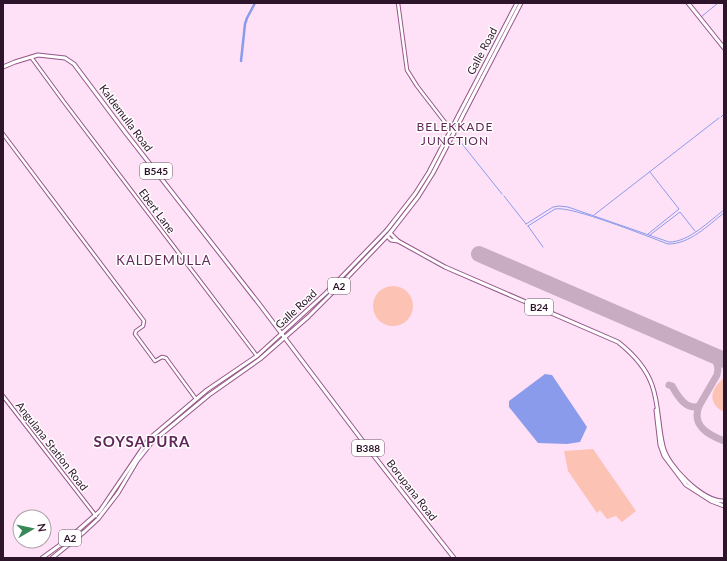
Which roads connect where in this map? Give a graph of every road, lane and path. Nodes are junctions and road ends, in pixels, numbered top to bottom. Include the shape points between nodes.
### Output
1 (398, 3) edge
2 (517, 3) edge
3 (521, 3) edge
4 (688, 3) edge
5 (724, 48) edge
6 (31, 57) junction
7 (3, 67) edge
8 (453, 132) junction
9 (3, 134) edge
10 (387, 230) junction
11 (384, 233) junction
12 (390, 233) junction
13 (387, 236) junction
14 (398, 242) junction
15 (282, 336) junction
16 (257, 356) junction
17 (3, 396) edge
18 (196, 399) junction
19 (721, 502) edge
20 (724, 506) edge
21 (97, 518) junction
22 (42, 558) edge
23 (52, 558) edge
24 (454, 558) edge

1 - 8 street via 407,70
2 - 8 main road, Galle Road / A2
3 - 8 main road, Galle Road / A2
4 - 5 main road
6 - 7 main road, Kaldemulla Road / B545
6 - 15 main road, Kaldemulla Road / B545 via 38,55 65,58 74,64
6 - 16 street, Ebert Lane
8 - 10 main road, Galle Road / A2 via 424,181
8 - 12 main road, Galle Road / A2 via 433,173
9 - 18 street via 144,321 143,326 135,334 155,361 162,357 166,358
10 - 11 main road, Galle Road / A2
10 - 12 main road
11 - 13 main road
11 - 15 main road, Galle Road / A2
12 - 13 main road, Galle Road / A2
12 - 14 main road, B24
13 - 14 main road, B24
13 - 15 main road, Galle Road / A2 via 308,317
14 - 19 main road, B24 via 445,267 618,342 627,349 653,386 667,456 692,486
15 - 16 main road, Galle Road / A2
15 - 21 main road, Galle Road / A2 via 260,359 209,394 152,442 118,493
15 - 24 main road, Borupana Road / B388
16 - 18 main road, Galle Road / A2
17 - 21 street, Angulana Station Road
18 - 21 main road, Galle Road / A2 via 145,444
19 - 20 main road, B24
21 - 22 main road, Galle Road / A2
21 - 23 main road, Galle Road / A2

